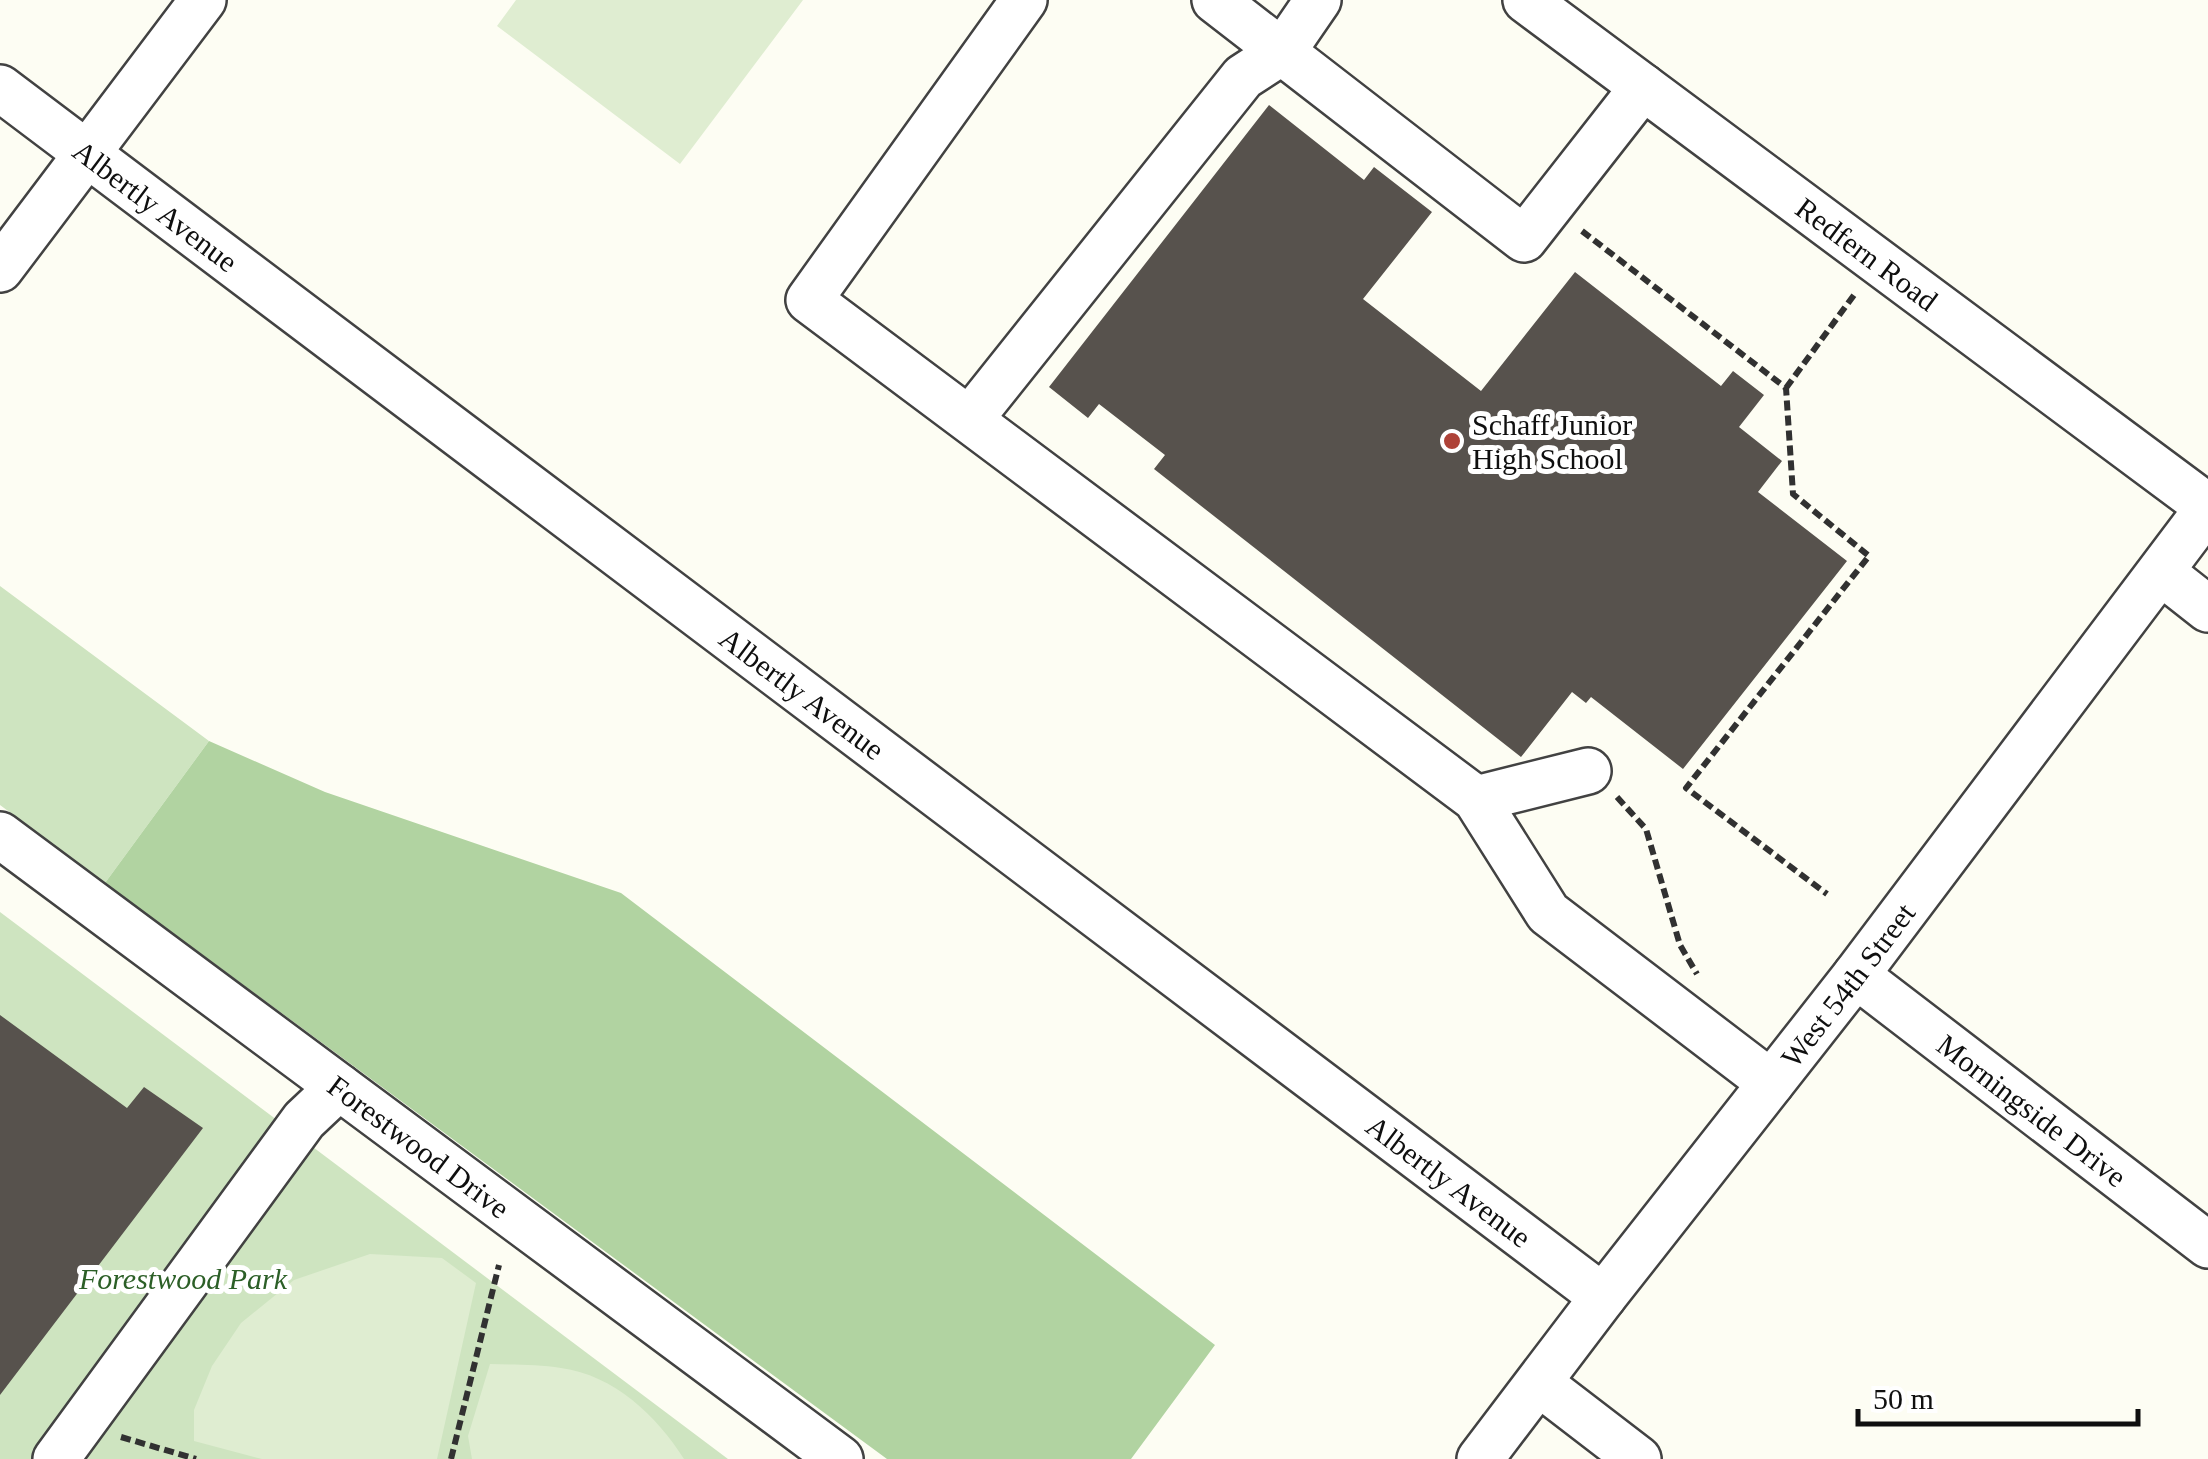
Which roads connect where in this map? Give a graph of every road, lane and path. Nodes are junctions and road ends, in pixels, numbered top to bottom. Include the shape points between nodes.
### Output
1 (203, 0) edge
2 (1024, 0) edge
3 (1215, 0) edge
4 (1318, 0) edge
5 (1526, 0) edge
6 (1283, 51) junction
7 (1644, 87) junction
8 (0, 88) edge
9 (87, 153) junction
10 (1537, 223) junction
11 (0, 269) edge
12 (1854, 295) dead end
13 (1786, 388) junction
14 (970, 418) junction
15 (2208, 508) edge
16 (2161, 572) junction
17 (2208, 609) edge
18 (1588, 771) joint
19 (1476, 799) junction
20 (0, 835) edge
21 (1827, 894) dead end
22 (1856, 975) junction
23 (1706, 988) dead end
24 (1770, 1084) junction
25 (339, 1087) junction
26 (2208, 1245) edge
27 (499, 1265) dead end
28 (1604, 1297) junction
29 (1539, 1383) junction
30 (83, 1422) junction
31 (56, 1459) edge
32 (196, 1459) edge
33 (450, 1459) edge
34 (840, 1459) edge
35 (1480, 1459) edge
36 (1638, 1459) edge

1 - 9 street
2 - 14 street via 809,300
3 - 6 street
4 - 6 street
5 - 7 street, Redfern Road
6 - 10 street
6 - 14 street via 1243,78
7 - 10 street
7 - 15 street, Redfern Road
8 - 9 street, Albertly Avenue
9 - 11 street
9 - 28 street, Albertly Avenue
10 - 13 path
12 - 13 path
13 - 21 path via 1794,494 1869,556 1686,788
14 - 19 street
15 - 16 street, West 54th Street
16 - 17 street
16 - 22 street, West 54th Street
18 - 19 street
18 - 23 path via 1646,829 1680,946
19 - 24 street via 1548,913
20 - 25 street, Forestwood Drive
22 - 24 street, West 54th Street
22 - 26 street, Morningside Drive
24 - 28 street, West 54th Street
25 - 30 street via 304,1120
25 - 34 street, Forestwood Drive
27 - 33 path
28 - 29 street, West 54th Street
29 - 35 street, West 54th Street
29 - 36 street
30 - 31 street
30 - 32 path

